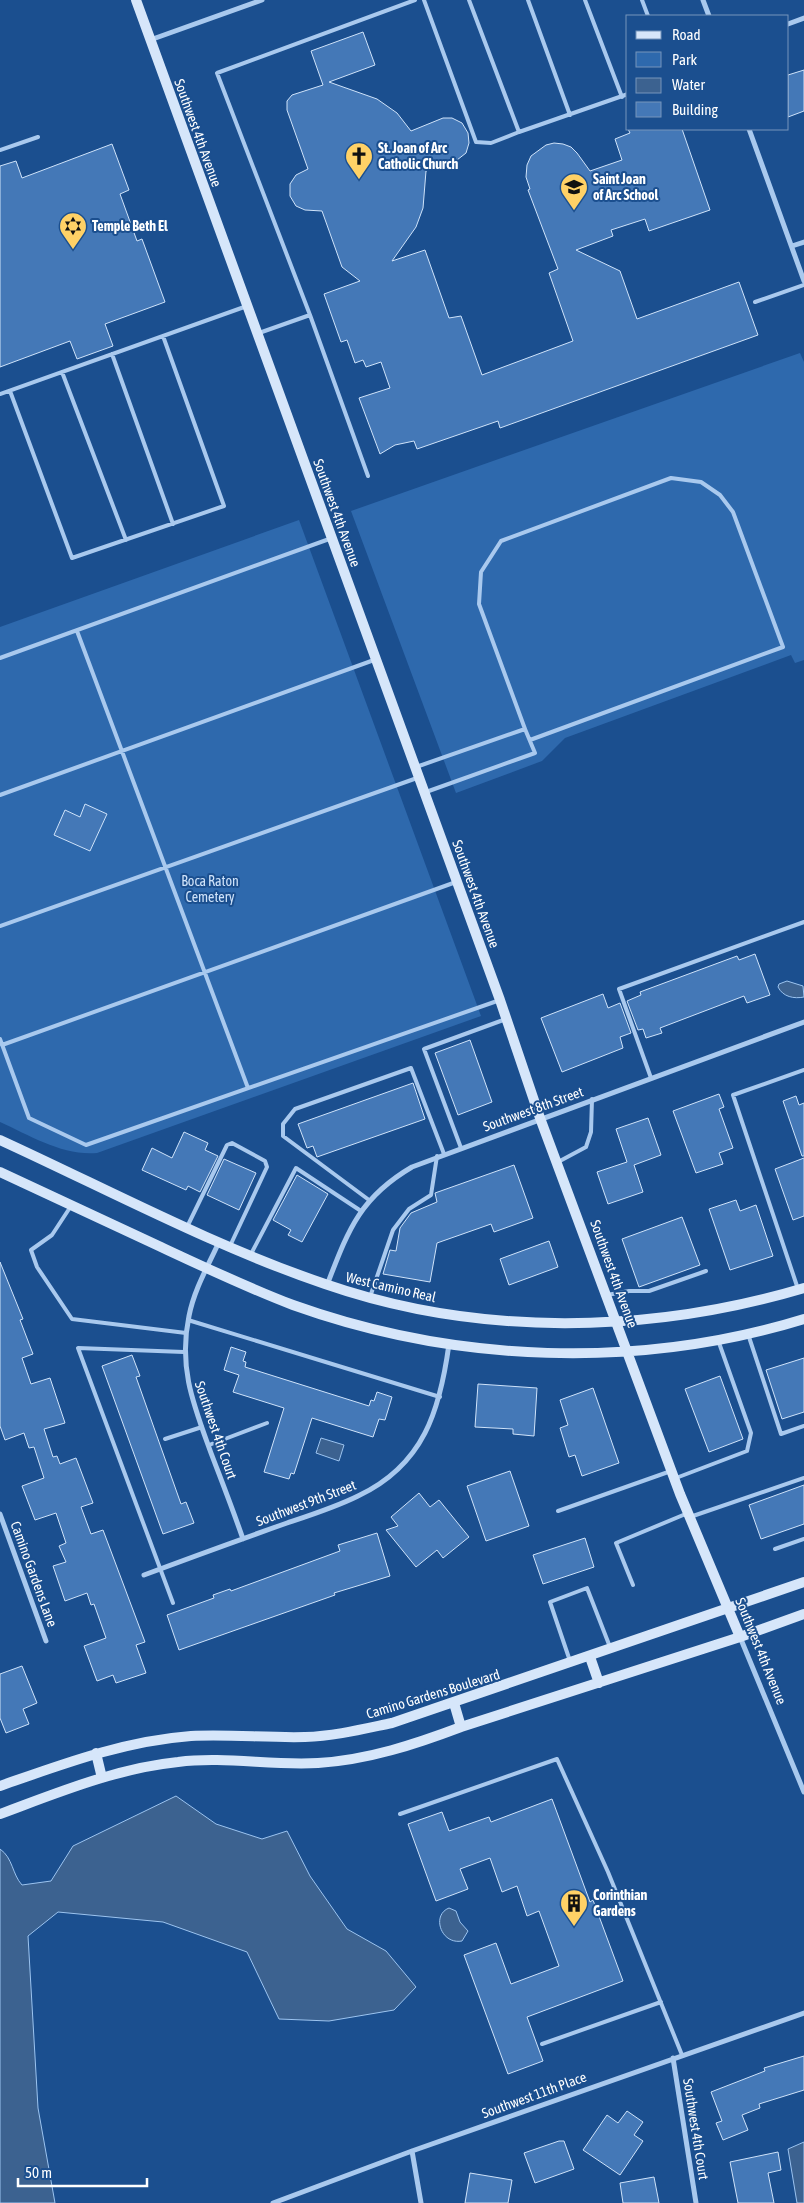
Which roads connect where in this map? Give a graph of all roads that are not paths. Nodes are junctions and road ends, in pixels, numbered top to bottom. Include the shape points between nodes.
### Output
1 (136, 0) edge
2 (262, 0) edge
3 (415, 0) edge
4 (424, 0) edge
5 (469, 0) edge
6 (528, 0) edge
7 (585, 0) edge
8 (642, 0) edge
9 (703, 0) edge
10 (648, 15) edge
11 (709, 15) edge
12 (804, 18) edge
13 (789, 24) edge
14 (150, 40) junction
15 (626, 95) edge
16 (622, 97) junction
17 (570, 115) junction
18 (750, 130) edge
19 (519, 132) junction
20 (38, 137) dead end
21 (0, 150) edge
22 (804, 242) edge
23 (792, 246) junction
24 (804, 280) edge
25 (804, 285) edge
26 (755, 302) dead end
27 (247, 306) junction
28 (310, 315) junction
29 (257, 334) junction
30 (163, 336) junction
31 (112, 354) junction
32 (62, 372) junction
33 (10, 391) junction
34 (0, 394) edge
35 (368, 476) dead end
36 (174, 524) junction
37 (332, 538) junction
38 (126, 540) junction
39 (77, 630) junction
40 (0, 658) edge
41 (376, 660) junction
42 (525, 728) junction
43 (530, 740) junction
44 (121, 751) junction
45 (417, 772) junction
46 (424, 793) junction
47 (0, 795) edge
48 (165, 867) junction
49 (457, 882) junction
50 (804, 922) edge
51 (0, 926) edge
52 (205, 972) junction
53 (500, 1000) junction
54 (506, 1019) junction
55 (804, 1022) edge
56 (0, 1039) edge
57 (2, 1045) junction
58 (804, 1070) edge
59 (651, 1078) junction
60 (248, 1088) junction
61 (592, 1099) junction
62 (540, 1118) junction
63 (0, 1140) edge
64 (461, 1148) junction
65 (444, 1154) junction
66 (437, 1156) junction
67 (557, 1162) junction
68 (0, 1172) edge
69 (369, 1200) junction
70 (71, 1205) junction
71 (361, 1211) junction
72 (187, 1227) junction
73 (219, 1242) junction
74 (230, 1246) junction
75 (250, 1256) junction
76 (207, 1268) junction
77 (706, 1271) dead end
78 (327, 1285) junction
79 (801, 1289) edge
80 (607, 1295) junction
81 (370, 1297) junction
82 (804, 1319) edge
83 (188, 1320) junction
84 (617, 1321) junction
85 (186, 1333) junction
86 (748, 1334) junction
87 (718, 1340) junction
88 (449, 1344) junction
89 (628, 1351) junction
90 (184, 1352) junction
91 (440, 1397) junction
92 (267, 1422) dead end
93 (804, 1426) edge
94 (202, 1427) junction
95 (165, 1439) dead end
96 (208, 1445) junction
97 (673, 1475) junction
98 (804, 1478) edge
99 (558, 1511) dead end
100 (0, 1514) edge
101 (689, 1515) junction
102 (243, 1539) junction
103 (804, 1539) edge
104 (775, 1549) dead end
105 (160, 1569) junction
106 (144, 1575) dead end
107 (804, 1582) edge
108 (632, 1585) dead end
109 (173, 1603) dead end
110 (730, 1609) junction
111 (804, 1614) edge
112 (740, 1638) junction
113 (46, 1641) dead end
114 (611, 1650) junction
115 (590, 1656) junction
116 (571, 1663) junction
117 (599, 1683) junction
118 (454, 1703) junction
119 (462, 1727) junction
120 (96, 1753) junction
121 (102, 1778) junction
122 (0, 1786) edge
123 (804, 1792) edge
124 (0, 1814) edge
125 (400, 1814) dead end
126 (661, 2002) junction
127 (804, 2013) edge
128 (542, 2044) dead end
129 (682, 2055) junction
130 (673, 2058) junction
131 (412, 2151) junction
132 (273, 2203) edge
133 (421, 2203) edge
134 (696, 2203) edge

1 - 14 street, Southwest 4th Avenue
2 - 14 street
3 - 28 lane via 217,73
4 - 19 lane via 476,142 491,143
5 - 19 lane
6 - 17 lane
7 - 16 lane
8 - 10 lane
9 - 11 street
12 - 13 street
14 - 27 street, Southwest 4th Avenue
15 - 16 lane
16 - 17 lane
17 - 19 lane
18 - 23 street
20 - 21 lane
22 - 23 street
23 - 24 street
25 - 26 lane
27 - 29 street, Southwest 4th Avenue
27 - 30 lane
28 - 29 lane
28 - 35 lane
29 - 37 street, Southwest 4th Avenue
30 - 31 lane
30 - 36 lane via 224,506
31 - 32 lane
31 - 36 lane
32 - 33 lane
32 - 38 lane
33 - 34 lane
33 - 38 lane via 72,558
36 - 38 lane
37 - 39 lane
37 - 41 street, Southwest 4th Avenue
39 - 40 lane
39 - 44 lane
41 - 44 lane
41 - 45 street, Southwest 4th Avenue
42 - 43 lane
42 - 43 lane via 480,604 481,572 501,541 671,478 701,482 720,495 733,512 782,647
42 - 45 lane
43 - 46 lane via 535,753
44 - 47 lane
44 - 48 lane
45 - 46 street, Southwest 4th Avenue
45 - 48 lane
46 - 49 street, Southwest 4th Avenue
48 - 51 lane
48 - 52 lane
49 - 52 lane
49 - 53 street, Southwest 4th Avenue
50 - 59 lane via 619,989
52 - 57 lane
52 - 60 lane
53 - 54 street, Southwest 4th Avenue
53 - 60 lane
54 - 62 street, Southwest 4th Avenue
54 - 64 lane via 424,1049
55 - 59 street, Southwest 8th Street
56 - 57 lane
57 - 60 lane via 29,1118 86,1145
58 - 79 lane via 733,1095
59 - 61 street, Southwest 8th Street
61 - 62 street, Southwest 8th Street
61 - 67 lane via 591,1132 586,1147
62 - 64 street, Southwest 8th Street
62 - 67 street, Southwest 4th Avenue
63 - 72 street, West Camino Real
64 - 65 street, Southwest 8th Street
65 - 66 street, Southwest 8th Street
65 - 69 lane via 411,1068 295,1109 284,1124 283,1136
66 - 69 street, Southwest 8th Street via 396,1176
66 - 81 lane via 431,1195 409,1209 393,1230
67 - 80 street, Southwest 4th Avenue
68 - 70 street
69 - 71 street, Southwest 8th Street
70 - 76 street
70 - 85 lane via 52,1235 31,1250 37,1267 72,1319
71 - 75 lane via 296,1168
71 - 78 street, Southwest 8th Street via 349,1229
72 - 73 street, West Camino Real
72 - 74 lane via 227,1145 232,1144 265,1161 267,1166
73 - 74 street, West Camino Real
73 - 76 street, Southwest 4th Court
74 - 75 street, West Camino Real
75 - 78 street, West Camino Real
76 - 83 street, Southwest 4th Court via 194,1296
76 - 88 street via 264,1294 323,1315
77 - 80 lane via 649,1291
78 - 81 street, West Camino Real
79 - 84 street, West Camino Real via 717,1310
80 - 84 street, Southwest 4th Avenue
81 - 84 street, West Camino Real via 438,1312 497,1319 565,1323
82 - 86 street
83 - 85 street, Southwest 4th Court
83 - 91 lane
84 - 89 street, Southwest 4th Avenue
85 - 90 street, Southwest 4th Court
86 - 87 street
86 - 93 lane via 781,1434
87 - 89 street
87 - 97 lane via 751,1433 747,1451
88 - 89 street via 542,1352
88 - 91 street, Southwest 9th Street
89 - 97 street, Southwest 4th Avenue
90 - 94 street, Southwest 4th Court via 189,1389
90 - 105 lane via 78,1348
91 - 102 street, Southwest 9th Street via 416,1448 376,1487 342,1503
92 - 96 lane
94 - 95 lane
94 - 96 street, Southwest 4th Court
96 - 102 street, Southwest 4th Court
97 - 99 lane
97 - 101 street, Southwest 4th Avenue
98 - 101 lane
100 - 113 street, Camino Gardens Lane
101 - 108 lane via 616,1543
101 - 110 street, Southwest 4th Avenue
102 - 105 street, Southwest 9th Street
103 - 104 lane
105 - 106 street, Southwest 9th Street
105 - 109 lane
107 - 110 street, Camino Gardens Boulevard
110 - 112 street, Southwest 4th Avenue
110 - 114 street, Camino Gardens Boulevard
111 - 112 street
112 - 117 street
112 - 123 street, Southwest 4th Avenue
114 - 115 street, Camino Gardens Boulevard
114 - 116 lane via 586,1588 550,1602
115 - 116 street, Camino Gardens Boulevard
115 - 117 street
116 - 118 street, Camino Gardens Boulevard
117 - 119 street
118 - 119 street
118 - 120 street, Camino Gardens Boulevard via 392,1723 343,1734 306,1737 192,1736
119 - 121 street via 372,1755 318,1763 178,1762
120 - 121 street
120 - 122 street, Camino Gardens Boulevard
121 - 124 street
125 - 126 lane via 557,1759
126 - 128 lane
126 - 129 lane
127 - 129 street, Southwest 11th Place
129 - 130 street, Southwest 11th Place
130 - 131 street, Southwest 11th Place
130 - 134 street, Southwest 4th Court
131 - 132 street, Southwest 11th Place
131 - 133 street

